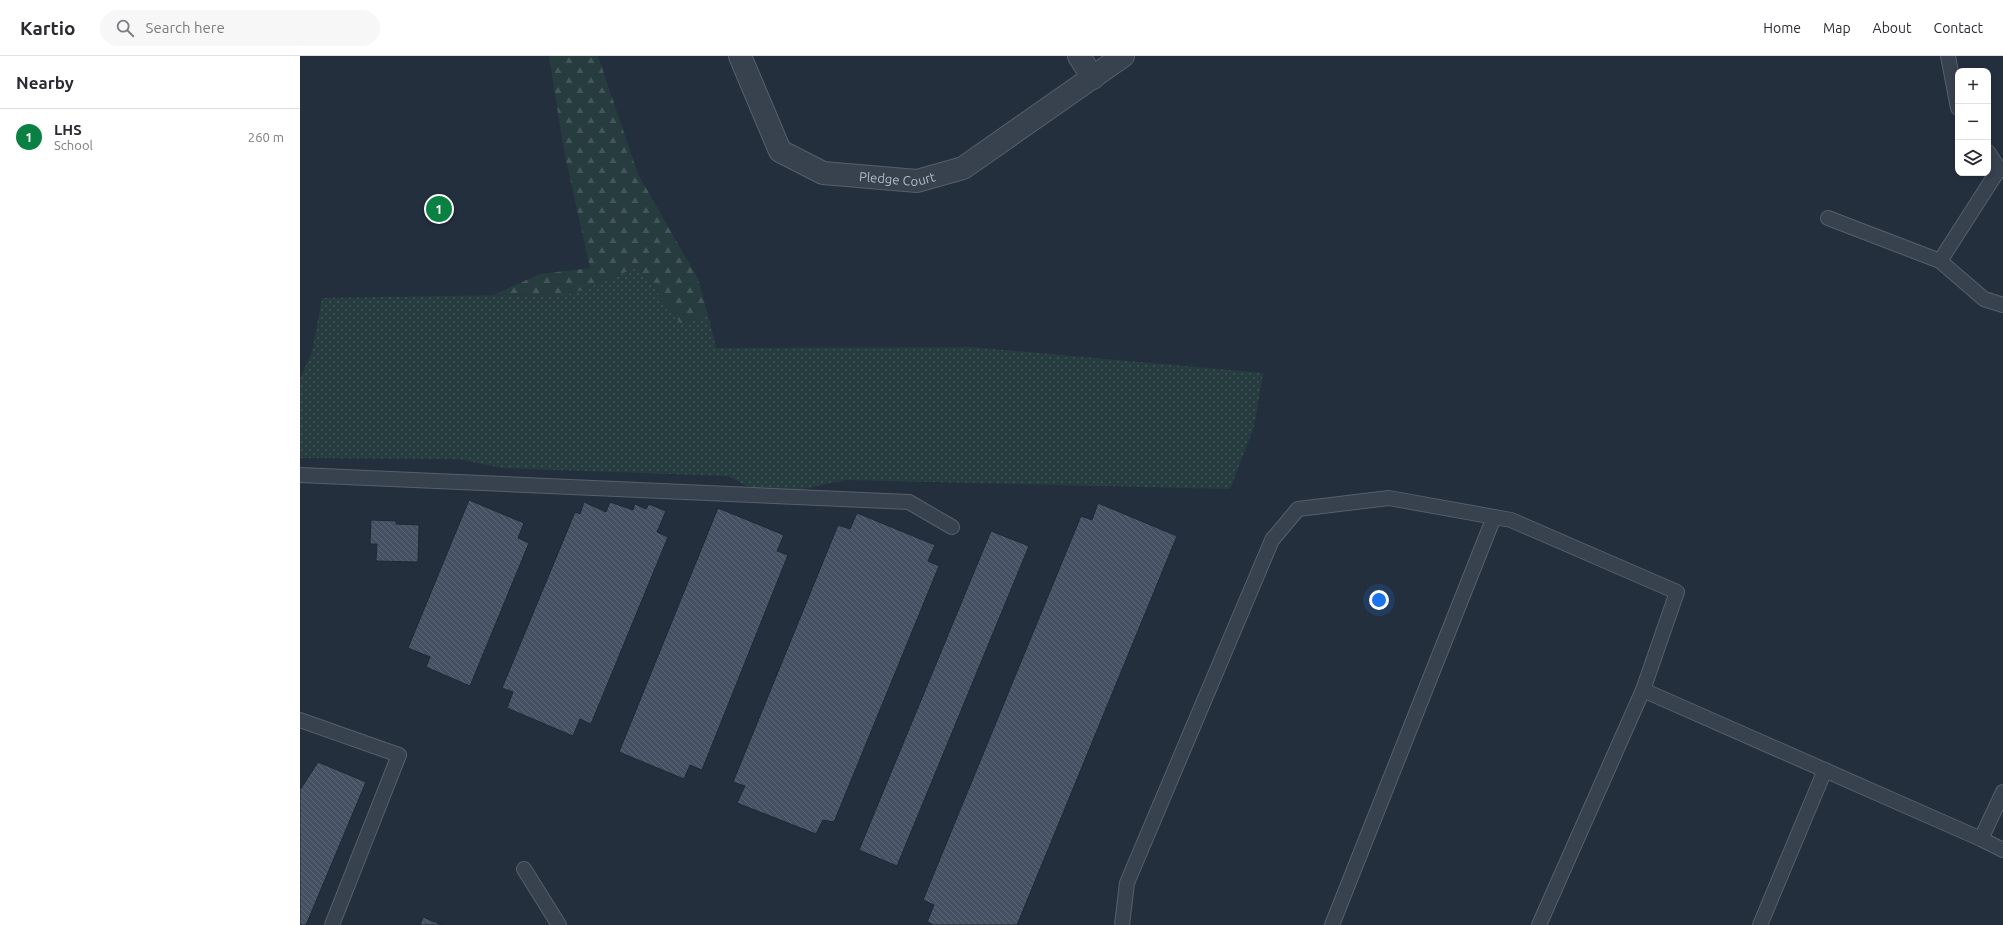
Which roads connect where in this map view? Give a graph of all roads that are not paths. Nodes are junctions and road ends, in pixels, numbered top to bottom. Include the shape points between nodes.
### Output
1 (740, 56) edge
2 (1078, 56) edge
3 (1123, 56) edge
4 (1948, 56) edge
5 (1093, 78) junction
6 (1957, 104) edge
7 (1991, 156) edge
8 (2001, 169) edge
9 (1828, 218) dead end
10 (1940, 261) junction
11 (2003, 305) edge
12 (300, 475) edge
13 (1494, 517) junction
14 (952, 527) dead end
15 (1643, 690) junction
16 (300, 720) edge
17 (1825, 770) junction
18 (2003, 792) edge
19 (1981, 839) junction
20 (2003, 850) edge
21 (524, 869) dead end
22 (332, 925) edge
23 (559, 925) edge
24 (1122, 925) edge
25 (1332, 925) edge
26 (1539, 925) edge
27 (1760, 925) edge

1 - 5 street, Pledge Court via 780,151 823,174 917,182 963,168
2 - 5 street
3 - 5 street, Pledge Court
4 - 6 lane
7 - 8 lane
8 - 10 lane
9 - 10 lane
10 - 11 lane via 1984,299
12 - 14 lane via 909,502
13 - 15 lane via 1511,520 1677,592
13 - 24 lane via 1388,498 1298,509 1272,540 1127,883
13 - 25 lane
15 - 17 lane
15 - 26 lane
16 - 22 lane via 399,755
17 - 19 lane
17 - 27 lane
18 - 19 lane
19 - 20 lane
21 - 23 lane

